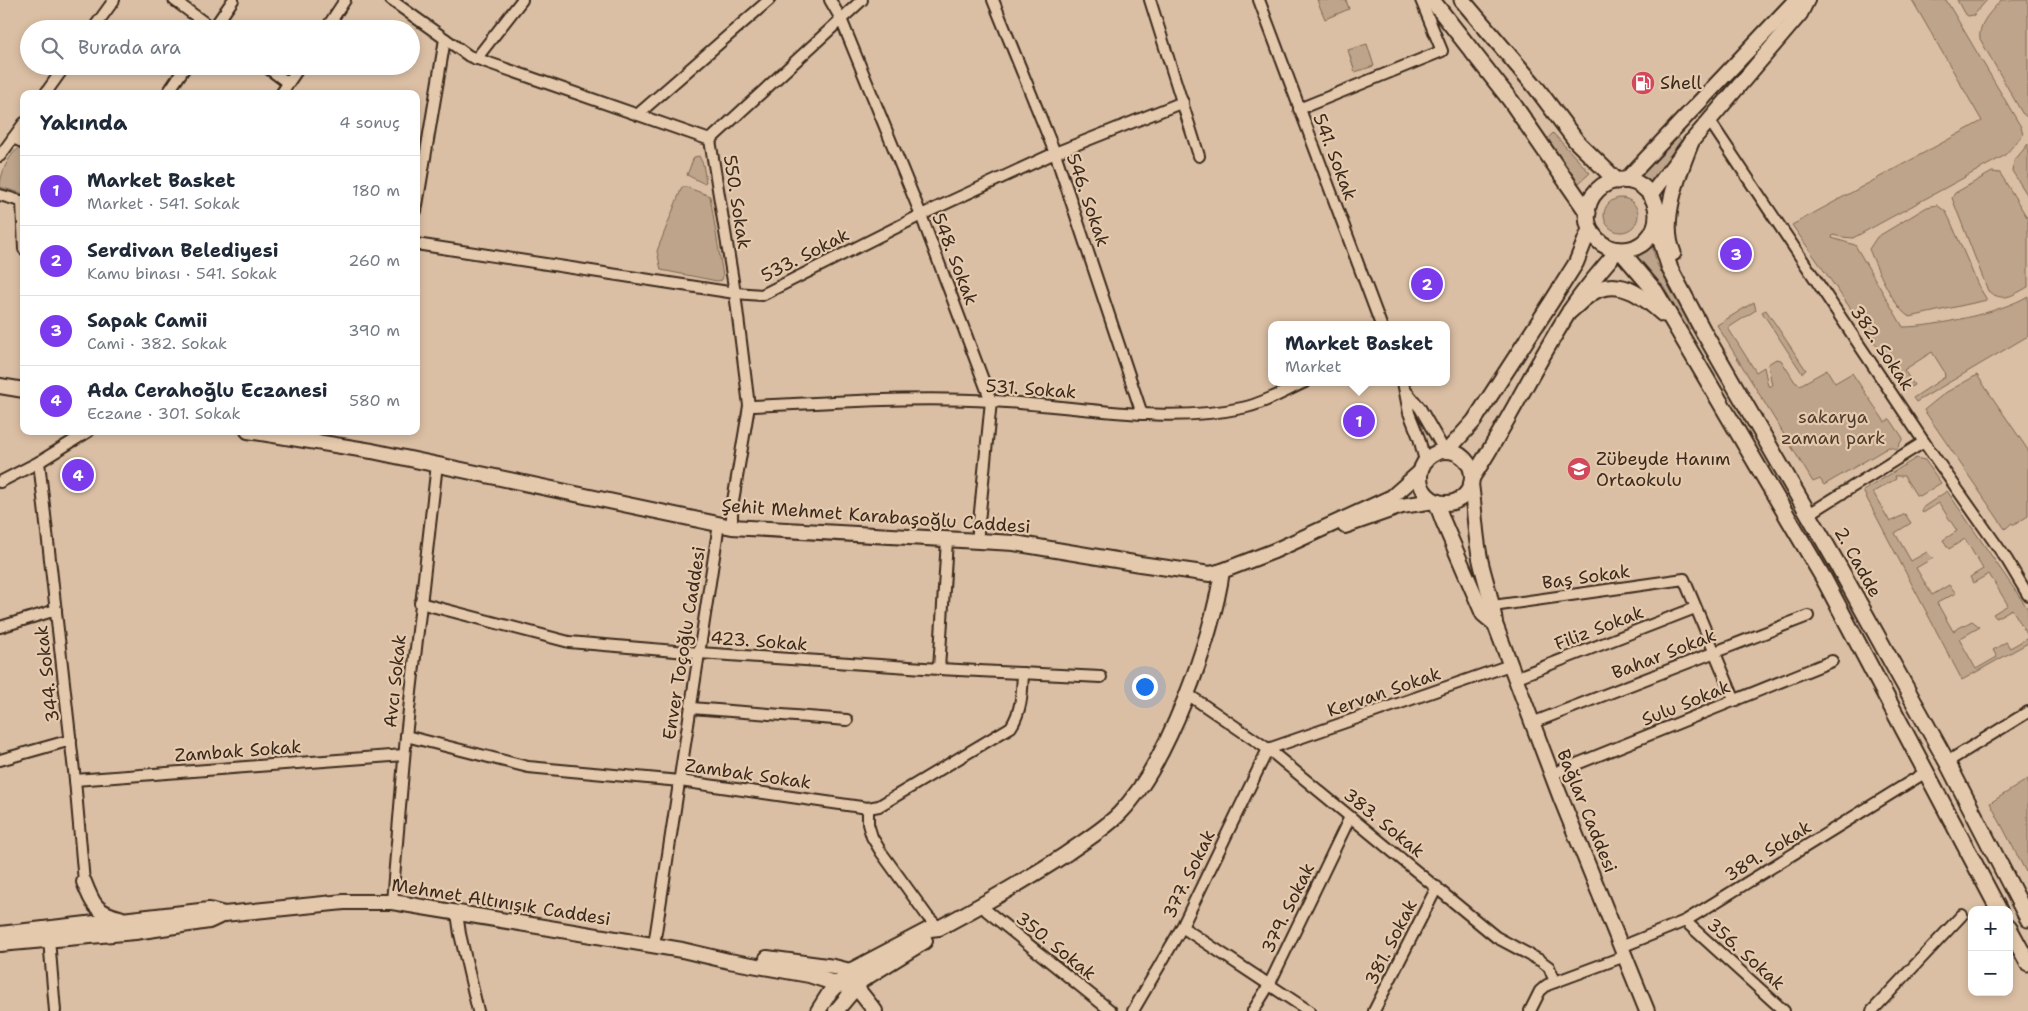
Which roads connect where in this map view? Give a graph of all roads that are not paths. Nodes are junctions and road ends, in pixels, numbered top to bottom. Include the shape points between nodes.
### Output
1 (114, 0) edge
2 (174, 0) edge
3 (233, 0) edge
4 (345, 0) edge
5 (391, 0) edge
6 (522, 0) edge
7 (770, 0) edge
8 (830, 0) edge
9 (862, 0) edge
10 (993, 0) edge
11 (1150, 0) edge
12 (1259, 0) edge
13 (1420, 0) edge
14 (1432, 0) edge
15 (1462, 0) edge
16 (1798, 0) edge
17 (1807, 0) edge
18 (841, 19) junction
19 (100, 20) edge
20 (201, 20) edge
21 (219, 20) edge
22 (332, 20) edge
23 (418, 20) edge
24 (420, 21) edge
25 (444, 39) junction
26 (476, 59) junction
27 (59, 75) edge
28 (180, 75) edge
29 (277, 75) edge
30 (294, 75) edge
31 (288, 83) junction
32 (48, 90) edge
33 (170, 90) edge
34 (284, 90) edge
35 (1182, 102) junction
36 (1300, 109) junction
37 (637, 115) junction
38 (1709, 120) junction
39 (20, 128) edge
40 (13, 138) junction
41 (710, 140) junction
42 (20, 142) edge
43 (1691, 142) junction
44 (1055, 153) junction
45 (0, 156) edge
46 (1199, 156) dead end
47 (1621, 181) junction
48 (420, 186) edge
49 (0, 194) edge
50 (1651, 195) junction
51 (20, 200) edge
52 (1588, 213) junction
53 (921, 216) junction
54 (1656, 225) junction
55 (1590, 228) junction
56 (420, 245) edge
57 (1619, 250) junction
58 (735, 293) junction
59 (1570, 311) junction
60 (1380, 321) edge
61 (1673, 323) junction
62 (1703, 331) junction
63 (0, 386) edge
64 (1296, 386) edge
65 (1404, 386) edge
66 (20, 389) edge
67 (991, 401) junction
68 (749, 406) junction
69 (1142, 414) junction
70 (83, 435) edge
71 (273, 435) edge
72 (1924, 442) junction
73 (1446, 450) junction
74 (39, 462) junction
75 (437, 464) junction
76 (1422, 467) junction
77 (1472, 481) junction
78 (0, 482) edge
79 (1435, 501) junction
80 (1809, 514) junction
81 (725, 525) junction
82 (1320, 532) junction
83 (947, 540) junction
84 (977, 542) junction
85 (1222, 571) junction
86 (2028, 594) edge
87 (420, 603) junction
88 (1493, 606) junction
89 (1695, 608) junction
90 (56, 610) junction
91 (1808, 616) dead end
92 (1495, 624) junction
93 (0, 627) edge
94 (1714, 652) junction
95 (700, 653) junction
96 (1832, 661) dead end
97 (939, 669) junction
98 (1513, 672) junction
99 (1023, 673) junction
100 (1101, 678) dead end
101 (1186, 693) junction
102 (1735, 701) junction
103 (691, 708) junction
104 (2028, 712) edge
105 (847, 720) dead end
106 (1532, 723) junction
107 (406, 736) junction
108 (71, 740) junction
109 (1268, 749) junction
110 (404, 755) junction
111 (0, 760) edge
112 (1947, 762) junction
113 (1926, 772) junction
114 (1552, 774) junction
115 (75, 780) junction
116 (680, 781) junction
117 (868, 808) junction
118 (1350, 817) junction
119 (84, 882) junction
120 (1436, 887) junction
121 (392, 902) junction
122 (982, 905) junction
123 (1997, 906) edge
124 (224, 914) junction
125 (457, 914) junction
126 (1962, 915) dead end
127 (153, 916) junction
128 (2028, 919) edge
129 (1685, 921) junction
130 (1182, 927) junction
131 (939, 928) junction
132 (89, 930) junction
133 (0, 934) edge
134 (2013, 935) edge
135 (48, 939) junction
136 (0, 944) edge
137 (654, 945) junction
138 (682, 950) junction
139 (1623, 951) junction
140 (2028, 963) edge
141 (850, 971) junction
142 (1555, 982) junction
143 (837, 984) junction
144 (1269, 985) junction
145 (856, 987) junction
146 (55, 1011) edge
147 (478, 1011) edge
148 (818, 1011) edge
149 (836, 1011) edge
150 (875, 1011) edge
151 (1111, 1011) edge
152 (1134, 1011) edge
153 (1253, 1011) edge
154 (1309, 1011) edge
155 (1374, 1011) edge
156 (1530, 1011) edge
157 (1647, 1011) edge
158 (1784, 1011) edge
159 (1872, 1011) edge

1 - 19 street
2 - 20 street
3 - 21 street
4 - 22 street
5 - 23 street, 550. Sokak
6 - 26 street
7 - 37 street
8 - 18 street, 548. Sokak
9 - 18 street
10 - 44 street, 546. Sokak
11 - 35 street
12 - 36 street, 541. Sokak
13 - 36 street via 1442,51
14 - 52 main road via 1511,102
15 - 47 main road via 1535,86 1577,142
16 - 47 main road
17 - 38 main road via 1800,14
18 - 41 street
18 - 53 street, 548. Sokak
24 - 25 street, 550. Sokak
25 - 26 street, 550. Sokak
25 - 48 street
26 - 37 street, 550. Sokak
27 - 32 street
28 - 33 street
29 - 31 street
30 - 31 street
31 - 34 street
35 - 44 street, 533. Sokak
35 - 46 street
36 - 60 street, 541. Sokak
37 - 41 street, 550. Sokak
38 - 43 main road
38 - 72 street, 382. Sokak
39 - 40 street
40 - 42 street
40 - 45 street
41 - 58 street, 550. Sokak
43 - 50 main road
43 - 62 main road via 1672,195 1670,242
44 - 53 street, 533. Sokak
44 - 69 street, 546. Sokak
47 - 50 main road via 1639,185
47 - 52 main road via 1602,187
49 - 51 street
50 - 54 main road via 1657,210
52 - 55 main road
53 - 58 street, 533. Sokak via 762,295
53 - 67 street, 548. Sokak
54 - 57 main road via 1642,244
54 - 62 main road, 2. Cadde via 1670,269
55 - 57 main road via 1605,246
55 - 73 main road via 1576,263 1552,301 1474,421
56 - 58 street, 533. Sokak
57 - 59 main road via 1594,277
57 - 61 main road via 1655,292
58 - 68 street, 550. Sokak
59 - 61 main road via 1600,289 1619,288 1632,290 1649,301
59 - 77 main road
61 - 113 main road via 1824,579
62 - 80 main road, 2. Cadde
63 - 66 main road
64 - 69 street, 531. Sokak via 1244,408 1208,414
65 - 73 street
65 - 76 street via 1409,413 1419,438
67 - 68 street, 531. Sokak
67 - 69 street, 531. Sokak
67 - 84 street, 548. Sokak
68 - 81 street, 550. Sokak via 732,507
70 - 74 street
71 - 75 main road, Şehit Mehmet Karabaşoğlu Caddesi
72 - 80 street
72 - 86 street, 382. Sokak
73 - 76 main road via 1430,455
73 - 77 main road via 1465,458 1472,471
74 - 78 street
74 - 90 street, 344. Sokak
75 - 81 main road, Şehit Mehmet Karabaşoğlu Caddesi
75 - 87 street, Avcı Sokak
76 - 79 main road via 1419,481 1422,489
76 - 82 main road, Şehit Mehmet Karabaşoğlu Caddesi via 1392,497
77 - 79 main road via 1460,499 1447,503
77 - 88 main road via 1480,555
79 - 82 main road, Şehit Mehmet Karabaşoğlu Caddesi via 1402,506
79 - 92 main road via 1483,614
80 - 112 main road, 2. Cadde
81 - 83 main road, Şehit Mehmet Karabaşoğlu Caddesi
81 - 95 street, Enver Toçoğlu Caddesi
82 - 85 main road, Şehit Mehmet Karabaşoğlu Caddesi
83 - 84 main road, Şehit Mehmet Karabaşoğlu Caddesi
83 - 97 street
84 - 85 main road, Şehit Mehmet Karabaşoğlu Caddesi via 1036,546 1175,570 1210,574
85 - 101 main road via 1201,654
87 - 95 street, 423. Sokak via 569,642
87 - 107 street, Avcı Sokak
88 - 89 street, Baş Sokak via 1684,579
88 - 92 main road
89 - 94 street
89 - 98 street, Filiz Sokak
90 - 93 street
90 - 108 street, 344. Sokak
91 - 94 street, Bahar Sokak
92 - 98 main road, Bağlar Caddesi
94 - 102 street
94 - 106 street, Bahar Sokak
95 - 97 street, 423. Sokak
95 - 103 street, Enver Toçoğlu Caddesi
96 - 102 street, Sulu Sokak
97 - 99 street, 423. Sokak
98 - 106 main road, Bağlar Caddesi
98 - 109 street, Kervan Sokak
99 - 100 street, 423. Sokak
99 - 117 street, Zambak Sokak via 1022,699 1011,727 879,806
101 - 109 street, 383. Sokak
101 - 122 main road via 1159,756 1120,813 1093,836
102 - 114 street, Sulu Sokak
103 - 105 street
103 - 116 street, Enver Toçoğlu Caddesi
104 - 112 street
106 - 114 main road, Bağlar Caddesi
107 - 110 street, Avcı Sokak
107 - 116 street, Zambak Sokak via 528,767
108 - 111 street
108 - 115 street, 344. Sokak
109 - 118 street, 383. Sokak
109 - 130 street, 377. Sokak
110 - 115 street, Zambak Sokak
110 - 121 street, Avcı Sokak
112 - 128 main road, 2. Cadde
113 - 123 main road
113 - 129 street, 389. Sokak
114 - 139 main road, Bağlar Caddesi
115 - 119 street, 344. Sokak
116 - 117 street, Zambak Sokak
116 - 137 street, Enver Toçoğlu Caddesi
117 - 131 street via 870,830 881,852
118 - 120 street, 383. Sokak
118 - 144 street, 379. Sokak
119 - 127 main road via 96,907 103,913 121,918
119 - 132 main road
120 - 142 street, 383. Sokak via 1496,937 1541,961 1549,968
120 - 155 street, 381. Sokak
121 - 124 main road, Mehmet Altınışık Caddesi via 344,902
121 - 125 main road, Mehmet Altınışık Caddesi
122 - 131 main road
122 - 151 street, 350. Sokak
124 - 127 main road, Mehmet Altınışık Caddesi via 209,910
124 - 132 main road, Mehmet Altınışık Caddesi via 209,922 134,932
125 - 137 main road, Mehmet Altınışık Caddesi
125 - 147 street
126 - 159 street
127 - 132 main road, Mehmet Altınışık Caddesi
129 - 139 street, 389. Sokak
129 - 158 street, 356. Sokak
130 - 144 street
130 - 152 street, 377. Sokak
131 - 141 main road via 930,929
131 - 145 main road via 934,936 874,972
132 - 133 main road, Mehmet Altınışık Caddesi
132 - 135 main road, Mehmet Altınışık Caddesi
134 - 140 main road
135 - 136 main road, Mehmet Altınışık Caddesi
135 - 146 street
137 - 138 main road, Mehmet Altınışık Caddesi
138 - 141 main road, Mehmet Altınışık Caddesi
138 - 143 main road, Mehmet Altınışık Caddesi via 809,975
139 - 142 street, 389. Sokak
139 - 157 main road, Bağlar Caddesi
141 - 143 main road
141 - 145 main road
142 - 156 street, 389. Sokak via 1540,991
143 - 145 main road, Mehmet Altınışık Caddesi
143 - 148 main road
144 - 153 street, 379. Sokak
144 - 154 street
145 - 149 main road
145 - 150 main road

